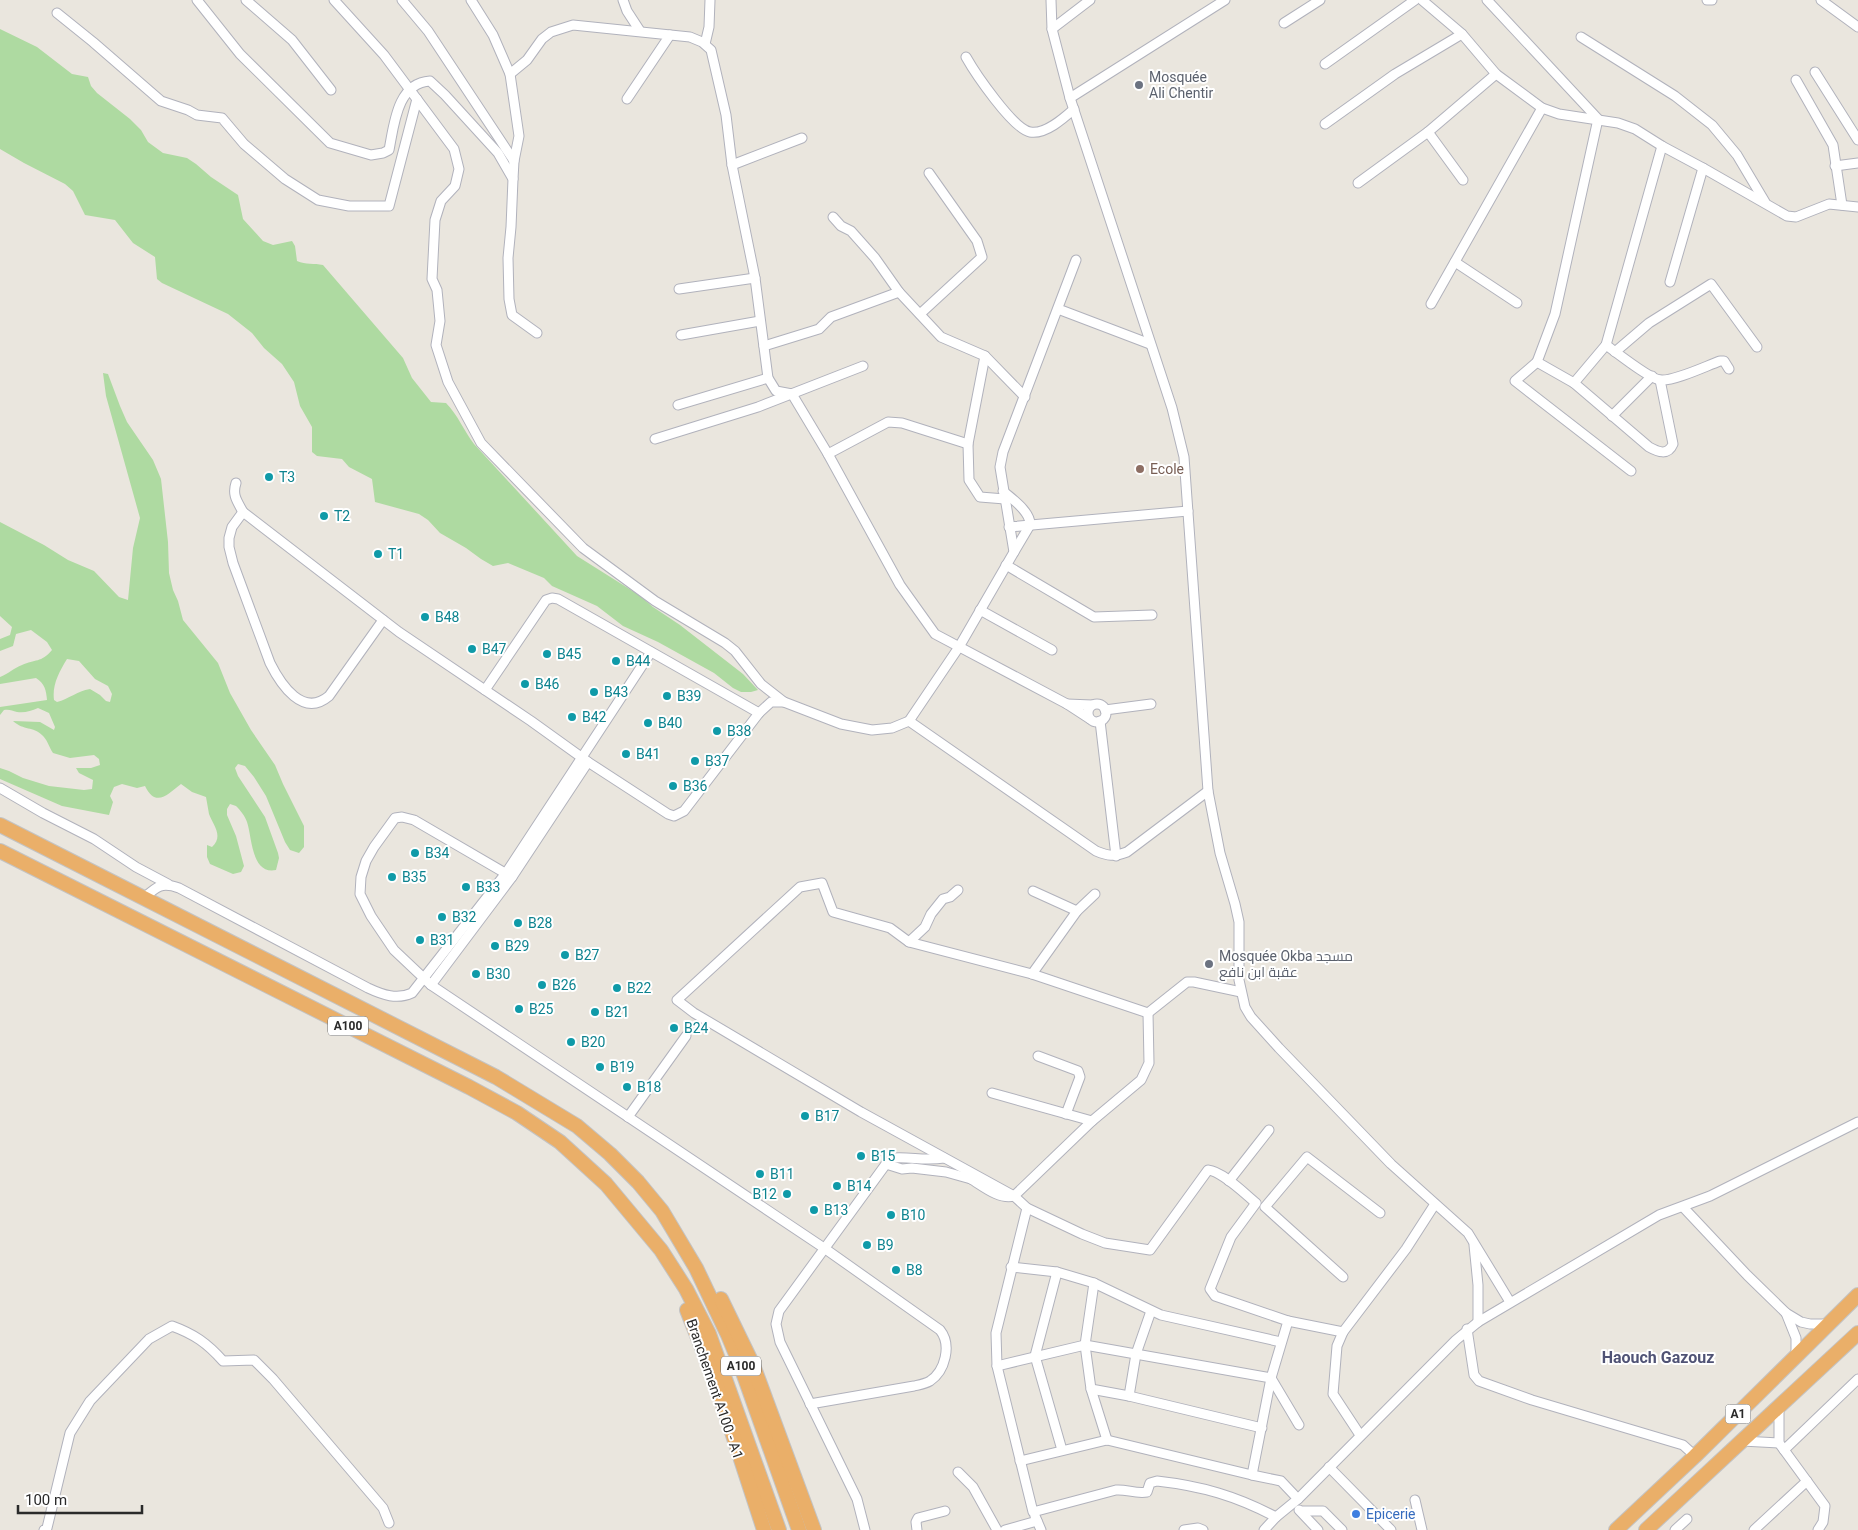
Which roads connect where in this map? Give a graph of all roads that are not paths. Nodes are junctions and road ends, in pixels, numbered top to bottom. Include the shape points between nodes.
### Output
1 (198, 0) edge
2 (246, 0) edge
3 (334, 0) edge
4 (402, 0) edge
5 (471, 0) edge
6 (623, 0) edge
7 (710, 0) edge
8 (1051, 0) edge
9 (1090, 0) edge
10 (1225, 0) edge
11 (1320, 0) edge
12 (1415, 0) edge
13 (1422, 0) edge
14 (1487, 0) edge
15 (1707, 0) edge
16 (1712, 0) edge
17 (1827, 2) edge
18 (57, 13) dead end
19 (1284, 22) dead end
20 (1858, 27) edge
21 (1052, 29) junction
22 (640, 31) junction
23 (1462, 34) junction
24 (670, 35) junction
25 (1581, 37) dead end
26 (705, 44) junction
27 (966, 57) dead end
28 (1325, 64) dead end
29 (1815, 72) dead end
30 (510, 74) junction
31 (1496, 74) junction
32 (1796, 80) dead end
33 (410, 89) junction
34 (332, 90) dead end
35 (1070, 98) junction
36 (417, 99) junction
37 (627, 99) dead end
38 (1542, 108) junction
39 (1074, 109) junction
40 (1598, 119) junction
41 (1325, 124) dead end
42 (1428, 132) junction
43 (802, 138) dead end
44 (1858, 140) edge
45 (1662, 146) junction
46 (514, 161) junction
47 (1858, 163) edge
48 (732, 165) junction
49 (1835, 166) junction
50 (1704, 168) junction
51 (929, 173) dead end
52 (513, 180) junction
53 (1462, 180) dead end
54 (1358, 183) dead end
55 (1765, 204) junction
56 (1842, 205) junction
57 (1858, 207) edge
58 (833, 216) dead end
59 (1076, 260) dead end
60 (1455, 262) junction
61 (755, 278) junction
62 (1670, 282) dead end
63 (679, 289) dead end
64 (899, 292) junction
65 (1517, 303) dead end
66 (1432, 304) dead end
67 (1058, 309) junction
68 (920, 314) junction
69 (760, 321) junction
70 (537, 333) dead end
71 (681, 335) dead end
72 (1150, 344) junction
73 (1606, 345) junction
74 (764, 346) junction
75 (1757, 347) dead end
76 (1615, 352) junction
77 (985, 356) junction
78 (1537, 362) junction
79 (863, 366) dead end
80 (1729, 369) dead end
81 (768, 378) junction
82 (1656, 378) junction
83 (1574, 383) junction
84 (792, 394) junction
85 (1024, 397) junction
86 (678, 405) dead end
87 (1612, 416) junction
88 (654, 439) dead end
89 (968, 444) junction
90 (828, 454) junction
91 (1631, 471) dead end
92 (236, 483) dead end
93 (1004, 495) junction
94 (1188, 511) junction
95 (243, 512) junction
96 (1030, 525) junction
97 (1010, 527) junction
98 (1014, 552) junction
99 (1006, 565) junction
100 (980, 610) junction
101 (1152, 615) dead end
102 (383, 620) junction
103 (959, 647) junction
104 (1052, 650) dead end
105 (651, 652) junction
106 (485, 690) junction
107 (784, 702) junction
108 (1067, 704) junction
109 (1151, 704) dead end
110 (1092, 705) junction
111 (1105, 710) junction
112 (759, 713) junction
113 (1090, 719) junction
114 (909, 721) junction
115 (1100, 721) junction
116 (584, 760) junction
117 (0, 788) edge
118 (1208, 791) junction
119 (0, 825) edge
120 (0, 851) edge
121 (1116, 856) junction
122 (509, 875) junction
123 (168, 884) junction
124 (958, 890) dead end
125 (1033, 892) dead end
126 (1095, 894) dead end
127 (144, 898) junction
128 (1078, 911) junction
129 (909, 942) junction
130 (1032, 974) junction
131 (427, 982) junction
132 (1241, 992) junction
133 (1148, 1013) junction
134 (686, 1036) dead end
135 (1038, 1056) dead end
136 (992, 1092) dead end
137 (1066, 1114) junction
138 (628, 1117) junction
139 (1092, 1121) junction
140 (1858, 1122) edge
141 (1269, 1130) dead end
142 (945, 1158) junction
143 (886, 1164) junction
144 (975, 1178) junction
145 (1229, 1181) junction
146 (1014, 1196) junction
147 (1435, 1204) junction
148 (1261, 1205) junction
149 (1683, 1207) junction
150 (1028, 1208) junction
151 (662, 1211) junction
152 (1380, 1213) dead end
153 (1474, 1242) junction
154 (824, 1248) junction
155 (661, 1250) junction
156 (1011, 1267) junction
157 (1057, 1272) junction
158 (1343, 1276) dead end
159 (1094, 1283) junction
160 (1858, 1295) edge
161 (1510, 1302) junction
162 (1151, 1311) junction
163 (1786, 1313) junction
164 (1288, 1321) junction
165 (1478, 1322) junction
166 (1828, 1324) junction
167 (1468, 1329) junction
168 (1343, 1332) junction
169 (1858, 1333) edge
170 (1280, 1342) junction
171 (1084, 1346) junction
172 (1136, 1354) junction
173 (1035, 1356) junction
174 (1796, 1357) junction
175 (997, 1366) junction
176 (1271, 1378) junction
177 (1858, 1379) edge
178 (1091, 1388) junction
179 (1129, 1396) junction
180 (810, 1404) junction
181 (1779, 1407) junction
182 (1299, 1425) dead end
183 (1262, 1428) junction
184 (1360, 1435) junction
185 (1106, 1440) junction
186 (1742, 1442) junction
187 (1781, 1446) junction
188 (1062, 1450) junction
189 (1696, 1456) junction
190 (1020, 1461) junction
191 (1329, 1467) junction
192 (958, 1472) dead end
193 (1252, 1475) junction
194 (1807, 1481) junction
195 (1415, 1500) dead end
196 (1295, 1501) junction
197 (945, 1511) dead end
198 (1301, 1511) junction
199 (1033, 1512) junction
200 (1276, 1517) junction
201 (1687, 1519) dead end
202 (1037, 1521) junction
203 (389, 1523) dead end
204 (44, 1530) edge
205 (764, 1530) edge
206 (779, 1530) edge
207 (800, 1530) edge
208 (814, 1530) edge
209 (865, 1530) edge
210 (917, 1530) edge
211 (997, 1530) edge
212 (1005, 1530) edge
213 (1041, 1530) edge
214 (1184, 1530) edge
215 (1203, 1530) edge
216 (1264, 1530) edge
217 (1318, 1530) edge
218 (1342, 1530) edge
219 (1391, 1530) edge
220 (1422, 1530) edge
221 (1616, 1530) edge
222 (1646, 1530) edge
223 (1675, 1530) edge
224 (1754, 1530) edge
225 (1818, 1530) edge

1 - 33 street via 240,54 330,143 371,155 389,150 398,106
2 - 34 street via 292,40
3 - 33 street
4 - 46 street via 428,31
5 - 30 street via 493,35
6 - 22 street
7 - 26 street
8 - 21 street
9 - 21 street
10 - 35 street
11 - 19 street
12 - 28 street
13 - 23 street
14 - 40 street
15 - 16 street
17 - 20 street
18 - 36 street via 162,101 197,115 222,118 244,144 285,179 318,200 349,206 389,206
21 - 35 street
22 - 24 street
22 - 30 street via 572,25 558,28 542,39 527,60
23 - 31 street
23 - 41 street via 1395,74
24 - 26 street via 690,37
24 - 37 street
25 - 55 street via 1675,96 1712,125 1738,155
26 - 48 street via 711,50 726,115
27 - 39 street via 1007,114 1023,129 1039,132
29 - 44 street
30 - 46 street via 519,136
31 - 38 street
31 - 42 street
32 - 49 street via 1833,145
33 - 36 street
33 - 52 street via 422,81 430,81 498,153
35 - 39 street
36 - 107 street via 454,149 459,169 456,186 442,201 436,220 432,279 437,290 440,321 436,345 448,382 481,443 583,548 655,600 730,647 761,684
38 - 40 street via 1559,114
38 - 60 street
39 - 72 street
40 - 45 street via 1635,129
40 - 78 street via 1554,314
42 - 53 street
42 - 54 street
43 - 48 street
45 - 50 street
45 - 73 street
46 - 52 street
47 - 49 street
48 - 61 street
49 - 56 street
50 - 55 street
50 - 62 street
51 - 68 street via 977,242 982,257
52 - 70 street via 508,258 512,315
55 - 56 street via 1787,216 1796,217 1828,204
56 - 57 street
58 - 64 street via 875,258
59 - 67 street
60 - 65 street
60 - 66 street
61 - 63 street
61 - 69 street
64 - 68 street
64 - 74 street via 831,317 819,329
67 - 72 street
67 - 85 street
68 - 77 street via 942,337
69 - 71 street
69 - 74 street
72 - 94 street via 1172,408 1184,457
73 - 76 street
73 - 83 street
74 - 81 street
75 - 76 street via 1711,284 1649,323
76 - 82 street
77 - 85 street
77 - 89 street
78 - 83 street
78 - 91 street via 1515,381
79 - 84 street
80 - 82 street via 1724,361 1720,361 1670,379
81 - 84 street via 776,391
81 - 86 street
82 - 87 street
82 - 87 street via 1674,444 1672,449 1658,453
83 - 87 street
84 - 88 street
84 - 90 street
85 - 93 street via 1003,452 1000,467
89 - 90 street via 902,423 888,422
89 - 93 street via 969,480 980,497
90 - 103 street via 900,585 935,634
92 - 95 street via 234,497
93 - 96 street via 1028,515
93 - 97 street
94 - 96 street
94 - 118 street
95 - 102 street
95 - 102 street via 232,527 229,538 233,563 270,663 298,700 315,704 329,696
96 - 97 street
96 - 98 street
97 - 98 street
98 - 99 street
99 - 100 street
99 - 101 street via 1094,617
100 - 103 street
100 - 104 street
102 - 106 street
103 - 108 street
103 - 114 street
105 - 106 street via 552,598 546,600
105 - 112 street
105 - 116 street
106 - 116 street
107 - 112 street via 771,702
107 - 114 street via 840,724 872,730 892,728
108 - 110 street
108 - 113 street
109 - 111 street
110 - 111 street via 1100,704
110 - 113 street via 1088,712
111 - 115 street
112 - 116 street via 684,811 674,816
113 - 115 street
114 - 121 street via 1096,850
115 - 121 street
116 - 122 street
117 - 123 street
118 - 121 street via 1127,852
118 - 132 street via 1220,853 1239,922
119 - 127 highway, A100 / A100
120 - 155 highway, A100 / A100 via 517,1113 560,1142 606,1184
122 - 131 street
122 - 131 street via 414,820 395,818 366,861 360,894 394,950
123 - 127 street
123 - 131 street via 384,995 402,997
124 - 129 street via 943,899 930,914 925,927
125 - 128 street
126 - 128 street
127 - 151 highway, A100 / A100 via 496,1077 537,1101 577,1126 610,1154
128 - 130 street
129 - 130 street
129 - 142 street via 890,928 833,912 822,883 800,887 676,1000 853,1108
130 - 133 street
131 - 138 street
132 - 133 street via 1187,982
132 - 147 street via 1250,1017 1391,1164
133 - 139 street via 1149,1063 1141,1080
134 - 138 street
135 - 137 street via 1078,1071 1080,1077
136 - 137 street
137 - 139 street
138 - 154 street
139 - 146 street
140 - 149 street
141 - 145 street
142 - 143 street via 928,1161 894,1158
142 - 144 street
143 - 144 street
143 - 154 street
144 - 146 street
145 - 148 street
145 - 150 street via 1208,1170 1150,1250 1105,1243
146 - 150 street
147 - 153 street
147 - 168 street via 1406,1249
148 - 152 street via 1307,1157
148 - 158 street
148 - 164 street via 1231,1237 1210,1289 1215,1296
149 - 161 street via 1651,1220
149 - 163 street
150 - 156 street
151 - 207 highway, A100 / A100 via 696,1268 728,1335
151 - 208 highway via 704,1268 739,1333
153 - 161 street
153 - 165 street
154 - 180 street via 779,1311 776,1324 780,1342
154 - 180 street via 940,1330 946,1351 940,1370 929,1382
155 - 205 highway, Branchement A100 - A1 via 701,1343
155 - 206 highway, A100 / A100 via 709,1334
156 - 157 street
156 - 175 street via 996,1333
157 - 159 street
157 - 173 street
159 - 162 street
159 - 171 street
160 - 166 highway, A1
161 - 165 street
162 - 170 street
162 - 172 street
163 - 166 street via 1810,1324
163 - 174 street via 1796,1338
164 - 168 street
164 - 170 street
165 - 167 street
166 - 174 highway, A1
167 - 184 street
167 - 189 street via 1474,1375 1479,1381 1683,1445
168 - 184 street via 1337,1346 1333,1394
169 - 181 highway, A1
170 - 176 street
171 - 172 street
171 - 173 street
171 - 178 street
172 - 176 street
172 - 179 street
173 - 175 street
173 - 188 street
174 - 189 highway, A1
175 - 190 street
176 - 182 street
176 - 183 street
177 - 187 street
178 - 179 street
178 - 185 street
179 - 183 street
180 - 209 street via 856,1499
181 - 186 highway, A1
181 - 187 street
183 - 193 street
184 - 191 street
185 - 188 street
185 - 193 street
186 - 187 street
186 - 222 highway, A1
187 - 194 street
188 - 190 street
189 - 221 highway, A1
190 - 199 street
191 - 196 street
191 - 219 street
192 - 211 street via 973,1487
193 - 196 street via 1281,1481
194 - 224 street
194 - 225 street via 1825,1506 1823,1522
195 - 220 street
196 - 198 street
196 - 200 street
197 - 210 street via 918,1518
198 - 217 street
198 - 218 street via 1323,1511
199 - 200 street via 1116,1490 1147,1492 1150,1483 1157,1480 1214,1491 1248,1502
199 - 202 street
200 - 216 street
201 - 223 street
202 - 212 street
202 - 213 street
203 - 204 street via 383,1508 254,1360 223,1361 212,1348 191,1333 172,1326 149,1339 90,1401 70,1433
214 - 215 street

